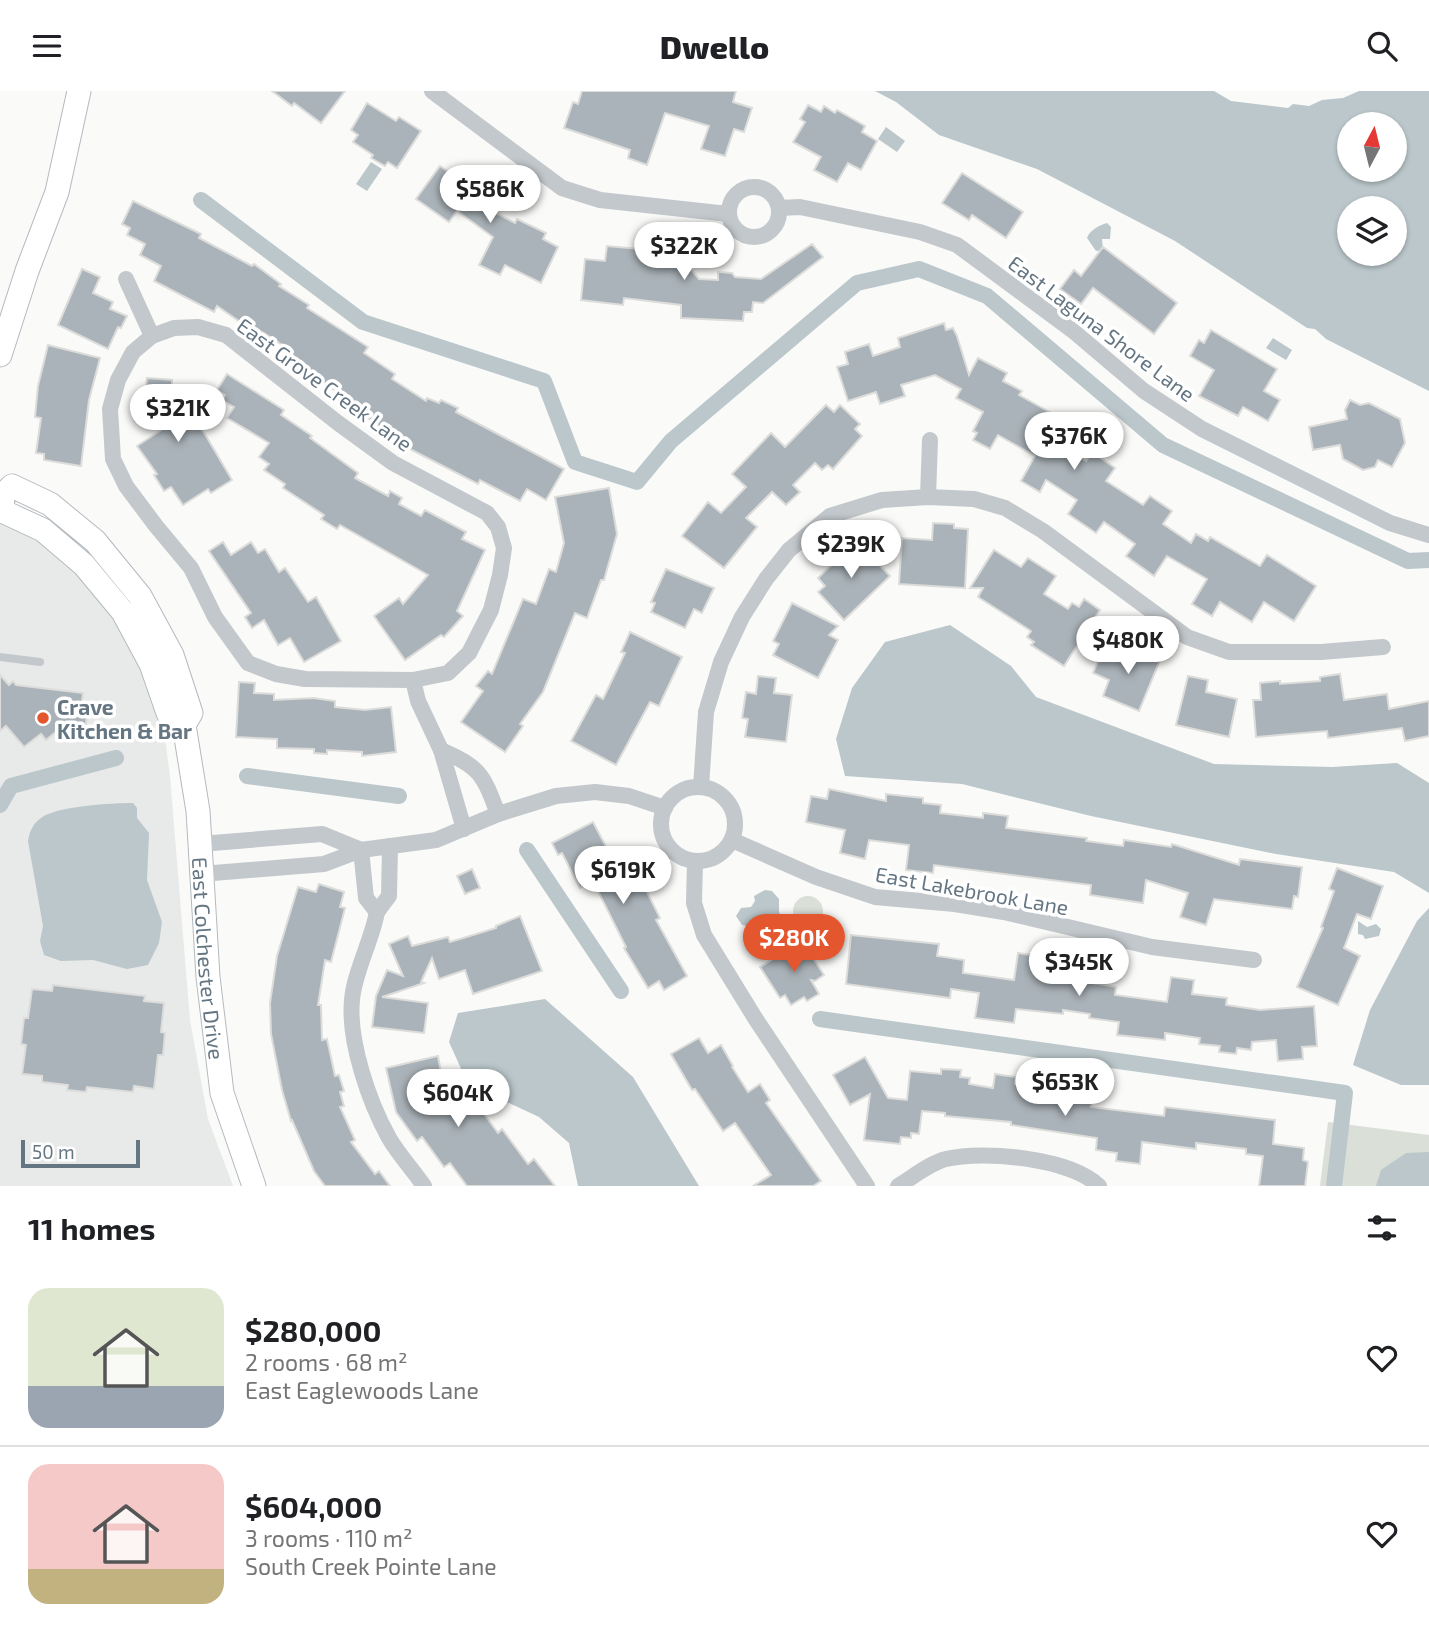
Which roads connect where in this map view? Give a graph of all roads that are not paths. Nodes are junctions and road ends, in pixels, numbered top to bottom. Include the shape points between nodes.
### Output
1 (79, 91) edge
2 (432, 91) edge
3 (779, 208) junction
4 (728, 214) junction
5 (127, 279) dead end
6 (6, 313) edge
7 (152, 335) junction
8 (0, 355) edge
9 (930, 440) dead end
10 (2, 494) edge
11 (928, 497) junction
12 (1429, 535) edge
13 (1383, 647) dead end
14 (0, 657) edge
15 (40, 661) dead end
16 (413, 680) junction
17 (441, 750) junction
18 (701, 787) junction
19 (665, 808) junction
20 (498, 814) junction
21 (464, 829) junction
22 (732, 840) junction
23 (200, 844) junction
24 (390, 846) junction
25 (361, 850) junction
26 (695, 861) junction
27 (201, 874) junction
28 (377, 912) junction
29 (1254, 960) dead end
30 (254, 1186) edge
31 (424, 1186) edge
32 (867, 1186) edge
33 (898, 1186) edge
34 (1099, 1186) edge

1 - 6 street via 57,192
2 - 4 street via 562,188 600,200
3 - 4 street via 770,193 755,187 738,191
3 - 4 street via 771,230 757,237 741,234
3 - 12 street, East Laguna Shore Lane via 800,207 920,232 957,245 1072,330 1144,391 1202,429 1390,523
5 - 7 street
6 - 8 street
7 - 16 street via 133,352 118,380 110,409 113,459 125,486 191,568 215,617 248,663 305,679
7 - 16 street, East Grove Creek Lane via 198,327 226,335 393,463 487,513 498,527 504,548 491,610 469,653 448,673
9 - 11 street
10 - 23 street, East Colchester Drive via 12,486 50,504 95,541 140,596 172,655 191,713 184,725
11 - 13 street via 974,499 1005,508 1186,637 1229,652 1308,653
11 - 18 street via 882,500 831,516 789,550 766,579 721,662 706,712
14 - 15 lane
16 - 17 street
17 - 20 street via 466,761 486,781
17 - 21 street
18 - 19 street via 680,792
18 - 22 street via 723,796 730,806 735,817
19 - 20 street via 629,796 595,792 556,796
19 - 26 street via 662,831 666,842 683,858
20 - 21 street
21 - 24 street via 436,841
22 - 26 street via 717,856
22 - 29 street, East Lakebrook Lane via 875,897 1004,912 1152,947
23 - 25 street via 322,834
23 - 27 street, East Colchester Drive
24 - 25 street
24 - 28 street via 389,896
25 - 27 street via 324,864
25 - 28 street via 366,898
26 - 32 street via 694,903 704,935
27 - 30 street, East Colchester Drive via 222,1093
28 - 31 street via 352,999 356,1049 368,1092 390,1139
33 - 34 street via 942,1160 984,1156 1027,1158 1066,1168

